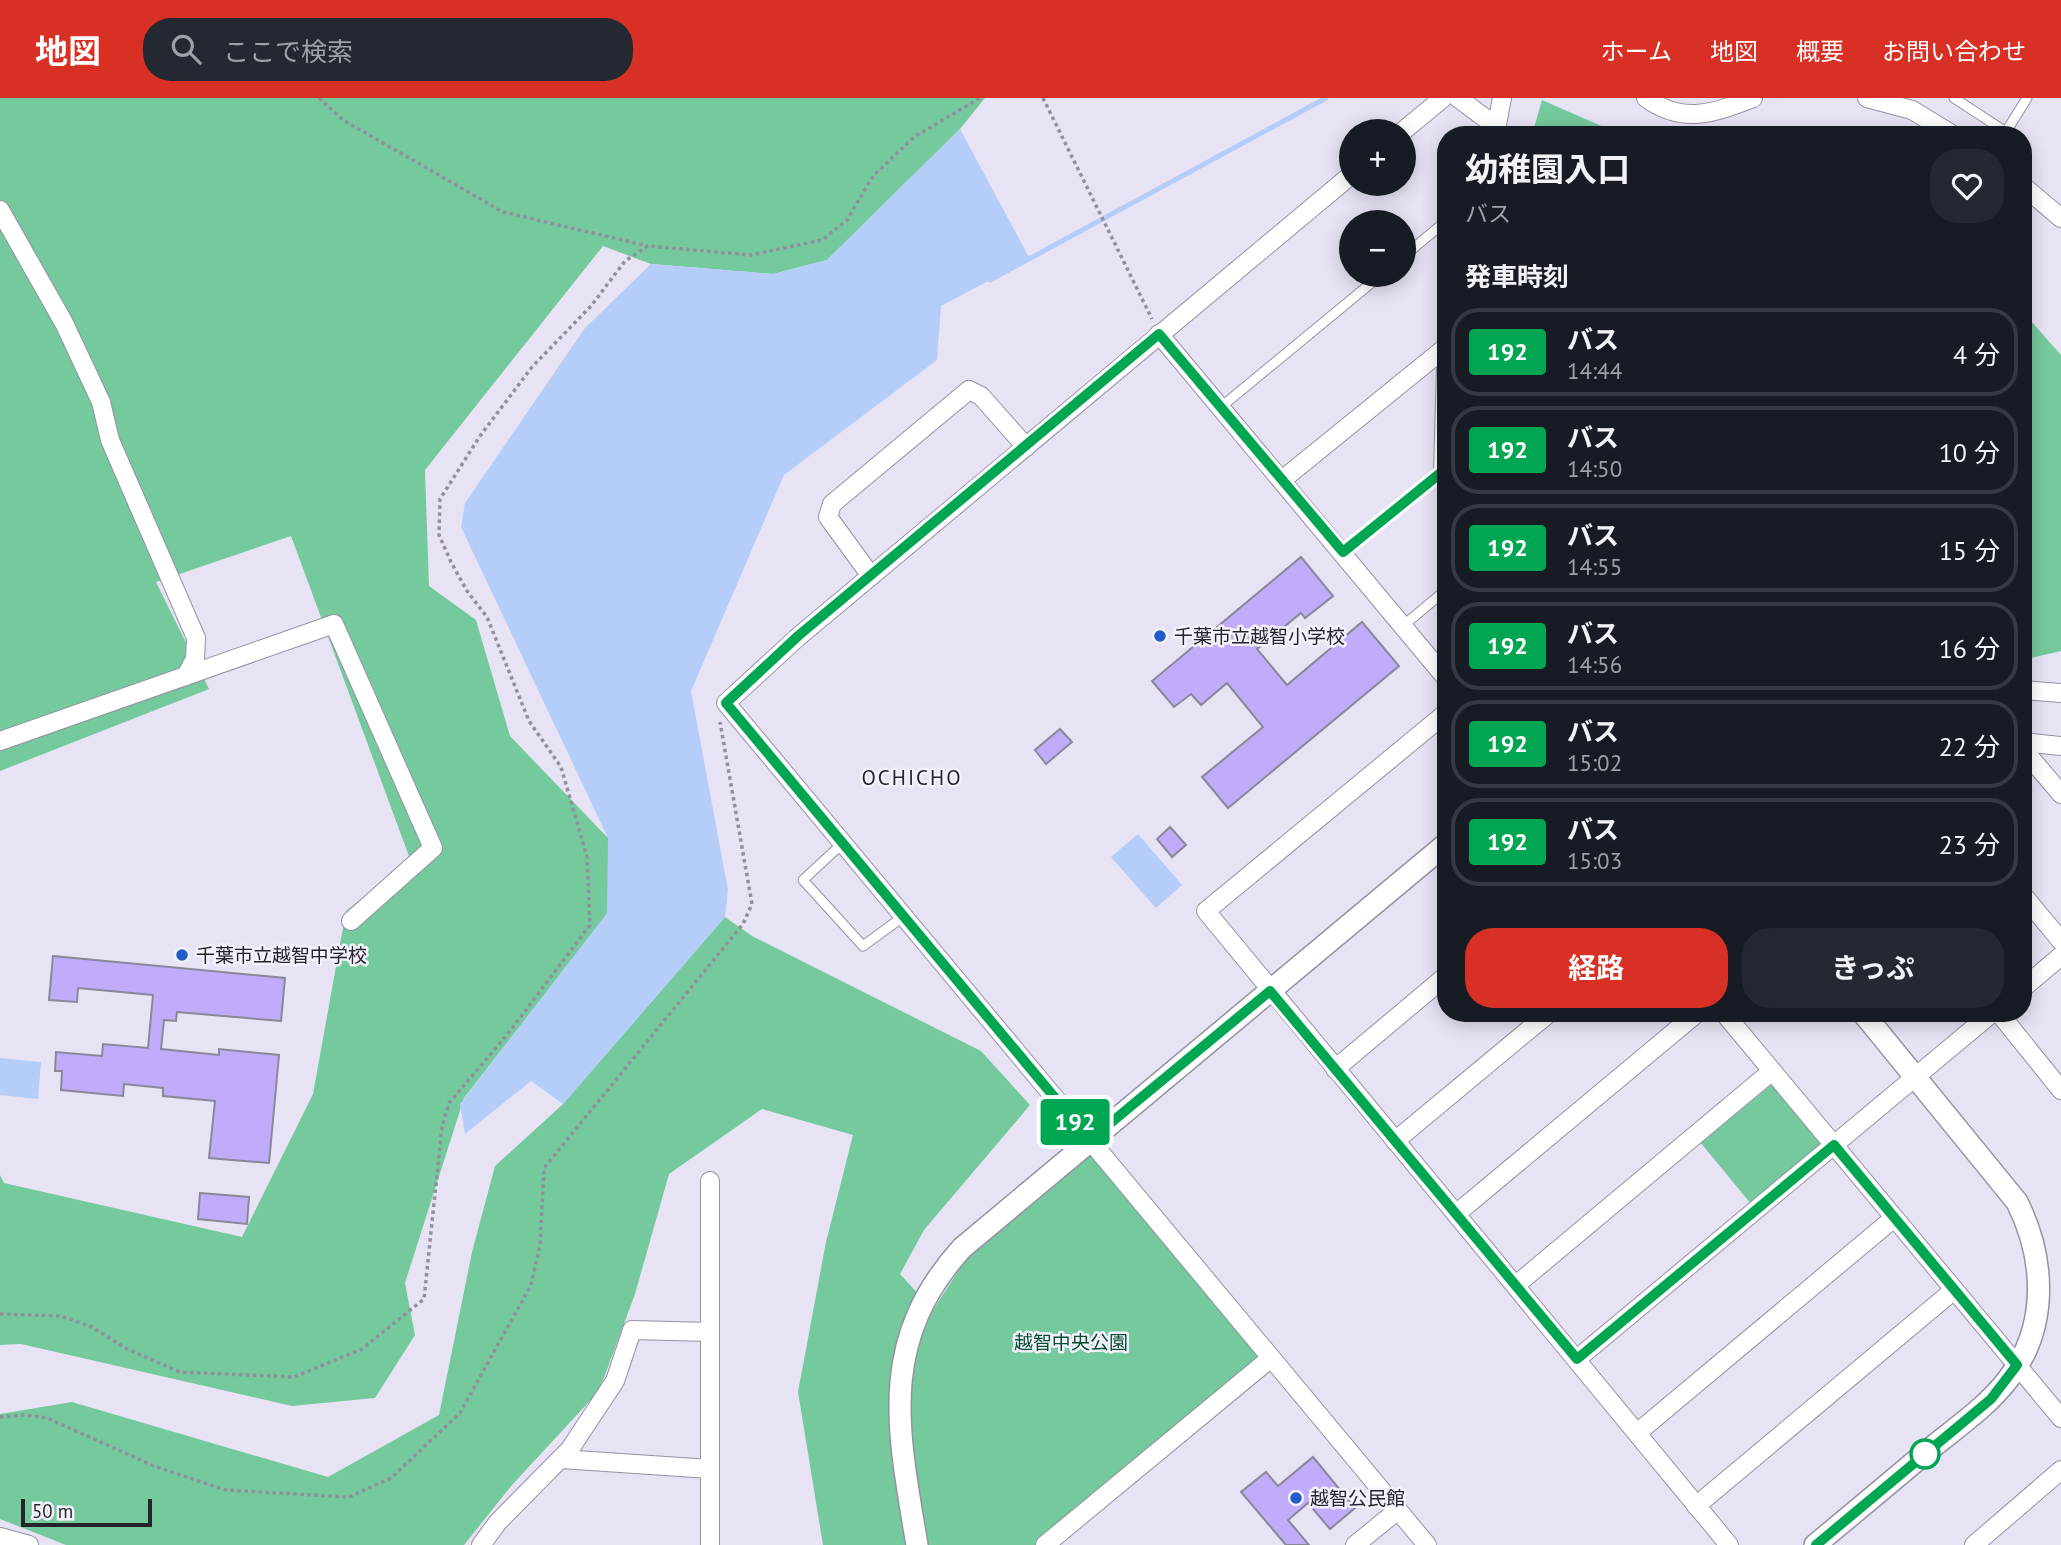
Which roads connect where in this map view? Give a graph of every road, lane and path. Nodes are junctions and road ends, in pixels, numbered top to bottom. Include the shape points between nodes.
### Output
1 (318, 98) edge
2 (981, 98) edge
3 (1042, 98) edge
4 (1443, 98) edge
5 (1458, 98) edge
6 (1502, 98) edge
7 (1646, 98) edge
8 (1753, 98) edge
9 (1867, 98) edge
10 (1954, 98) edge
11 (2027, 98) edge
12 (1416, 120) edge
13 (1490, 126) edge
14 (1497, 126) edge
15 (1938, 126) edge
16 (1995, 126) edge
17 (2009, 126) edge
18 (1339, 185) edge
19 (2032, 194) edge
20 (0, 210) edge
21 (2061, 218) edge
22 (1437, 228) edge
23 (648, 246) junction
24 (1416, 246) edge
25 (1366, 287) edge
26 (1159, 334) junction
27 (1437, 353) edge
28 (1221, 407) junction
29 (1026, 447) junction
30 (1282, 480) junction
31 (1437, 480) edge
32 (1343, 552) junction
33 (872, 576) junction
34 (1437, 598) edge
35 (1404, 625) junction
36 (1437, 666) edge
37 (186, 676) junction
38 (2032, 691) edge
39 (2061, 693) edge
40 (726, 703) junction
41 (1437, 720) edge
42 (0, 741) edge
43 (2032, 743) edge
44 (2061, 746) edge
45 (2032, 760) edge
46 (2061, 794) edge
47 (843, 843) junction
48 (1437, 852) edge
49 (2032, 906) edge
50 (904, 916) junction
51 (351, 921) dead end
52 (2061, 941) edge
53 (2061, 956) edge
54 (2032, 980) edge
55 (1437, 984) edge
56 (1270, 991) junction
57 (1538, 1022) edge
58 (1687, 1022) edge
59 (1731, 1022) edge
60 (1870, 1022) edge
61 (1981, 1022) edge
62 (2006, 1022) edge
63 (1335, 1069) junction
64 (1772, 1071) junction
65 (1916, 1077) junction
66 (2061, 1090) edge
67 (1090, 1140) junction
68 (1395, 1141) junction
69 (1834, 1145) junction
70 (709, 1181) dead end
71 (1457, 1214) junction
72 (1894, 1218) junction
73 (1516, 1285) junction
74 (1954, 1290) junction
75 (0, 1314) edge
76 (710, 1332) junction
77 (1271, 1357) junction
78 (1577, 1359) junction
79 (2017, 1365) junction
80 (0, 1417) edge
81 (2061, 1418) edge
82 (1637, 1433) junction
83 (561, 1459) junction
84 (710, 1469) junction
85 (2061, 1470) edge
86 (1696, 1506) junction
87 (1398, 1510) junction
88 (0, 1537) edge
89 (29, 1545) edge
90 (481, 1545) edge
91 (710, 1545) edge
92 (916, 1545) edge
93 (1045, 1545) edge
94 (1355, 1545) edge
95 (1427, 1545) edge
96 (1729, 1545) edge
97 (1815, 1545) edge
98 (1974, 1545) edge

1 - 23 path via 343,120 503,212
2 - 23 path via 914,137 873,176 847,219 822,240 751,255
3 - 26 path
4 - 12 street
5 - 13 street
6 - 14 street
7 - 8 street via 1683,115 1699,116
9 - 15 street via 1912,110
10 - 16 lane
11 - 17 lane
18 - 26 street
19 - 21 street
20 - 37 street via 64,323 101,402 110,440 196,638 195,659
22 - 24 lane
23 - 75 path via 625,261 591,306 532,367 440,499 439,535 451,562 487,617 529,721 561,767 587,857 590,925 449,1103 442,1127 424,1299 362,1349 294,1377 180,1372 61,1316
25 - 28 lane
26 - 28 street
26 - 29 street
27 - 30 street
28 - 30 street
29 - 33 street
29 - 33 street via 981,396 969,390 832,504 828,517
30 - 32 street
31 - 32 lane
32 - 35 street
33 - 40 street
34 - 35 lane
35 - 36 street
37 - 42 street
37 - 51 street via 334,624 433,848
38 - 39 street
40 - 47 street
40 - 80 path via 719,726 752,904 743,924 544,1168 540,1245 531,1285 460,1413 391,1478 349,1497 225,1490 154,1466 47,1418
41 - 56 street via 1206,911
43 - 44 street
45 - 46 street
47 - 50 street
47 - 50 lane via 803,880 863,946
48 - 56 street
49 - 52 street
50 - 67 street
53 - 54 street
55 - 63 street
56 - 63 street
56 - 67 street
57 - 68 street
58 - 71 street
59 - 64 street
60 - 65 street
61 - 65 street
62 - 66 street
63 - 68 street
64 - 69 street
64 - 73 street
65 - 69 street
65 - 79 street via 2001,1178 2029,1226 2039,1266 2039,1300 2032,1333
67 - 77 street
67 - 92 street via 962,1248 932,1286 918,1314 899,1380 898,1416
68 - 71 street
69 - 72 street
69 - 78 street
70 - 76 street
71 - 73 street
72 - 74 street
72 - 82 street
73 - 78 street
74 - 79 street
74 - 86 street
76 - 83 street via 632,1330 615,1381
76 - 84 street
77 - 87 street
77 - 93 street
78 - 82 street
79 - 81 street
79 - 97 street via 1991,1399
82 - 86 street
83 - 84 street
83 - 90 street
84 - 91 street
85 - 98 street
86 - 96 street
87 - 94 street
87 - 95 street
88 - 89 street

